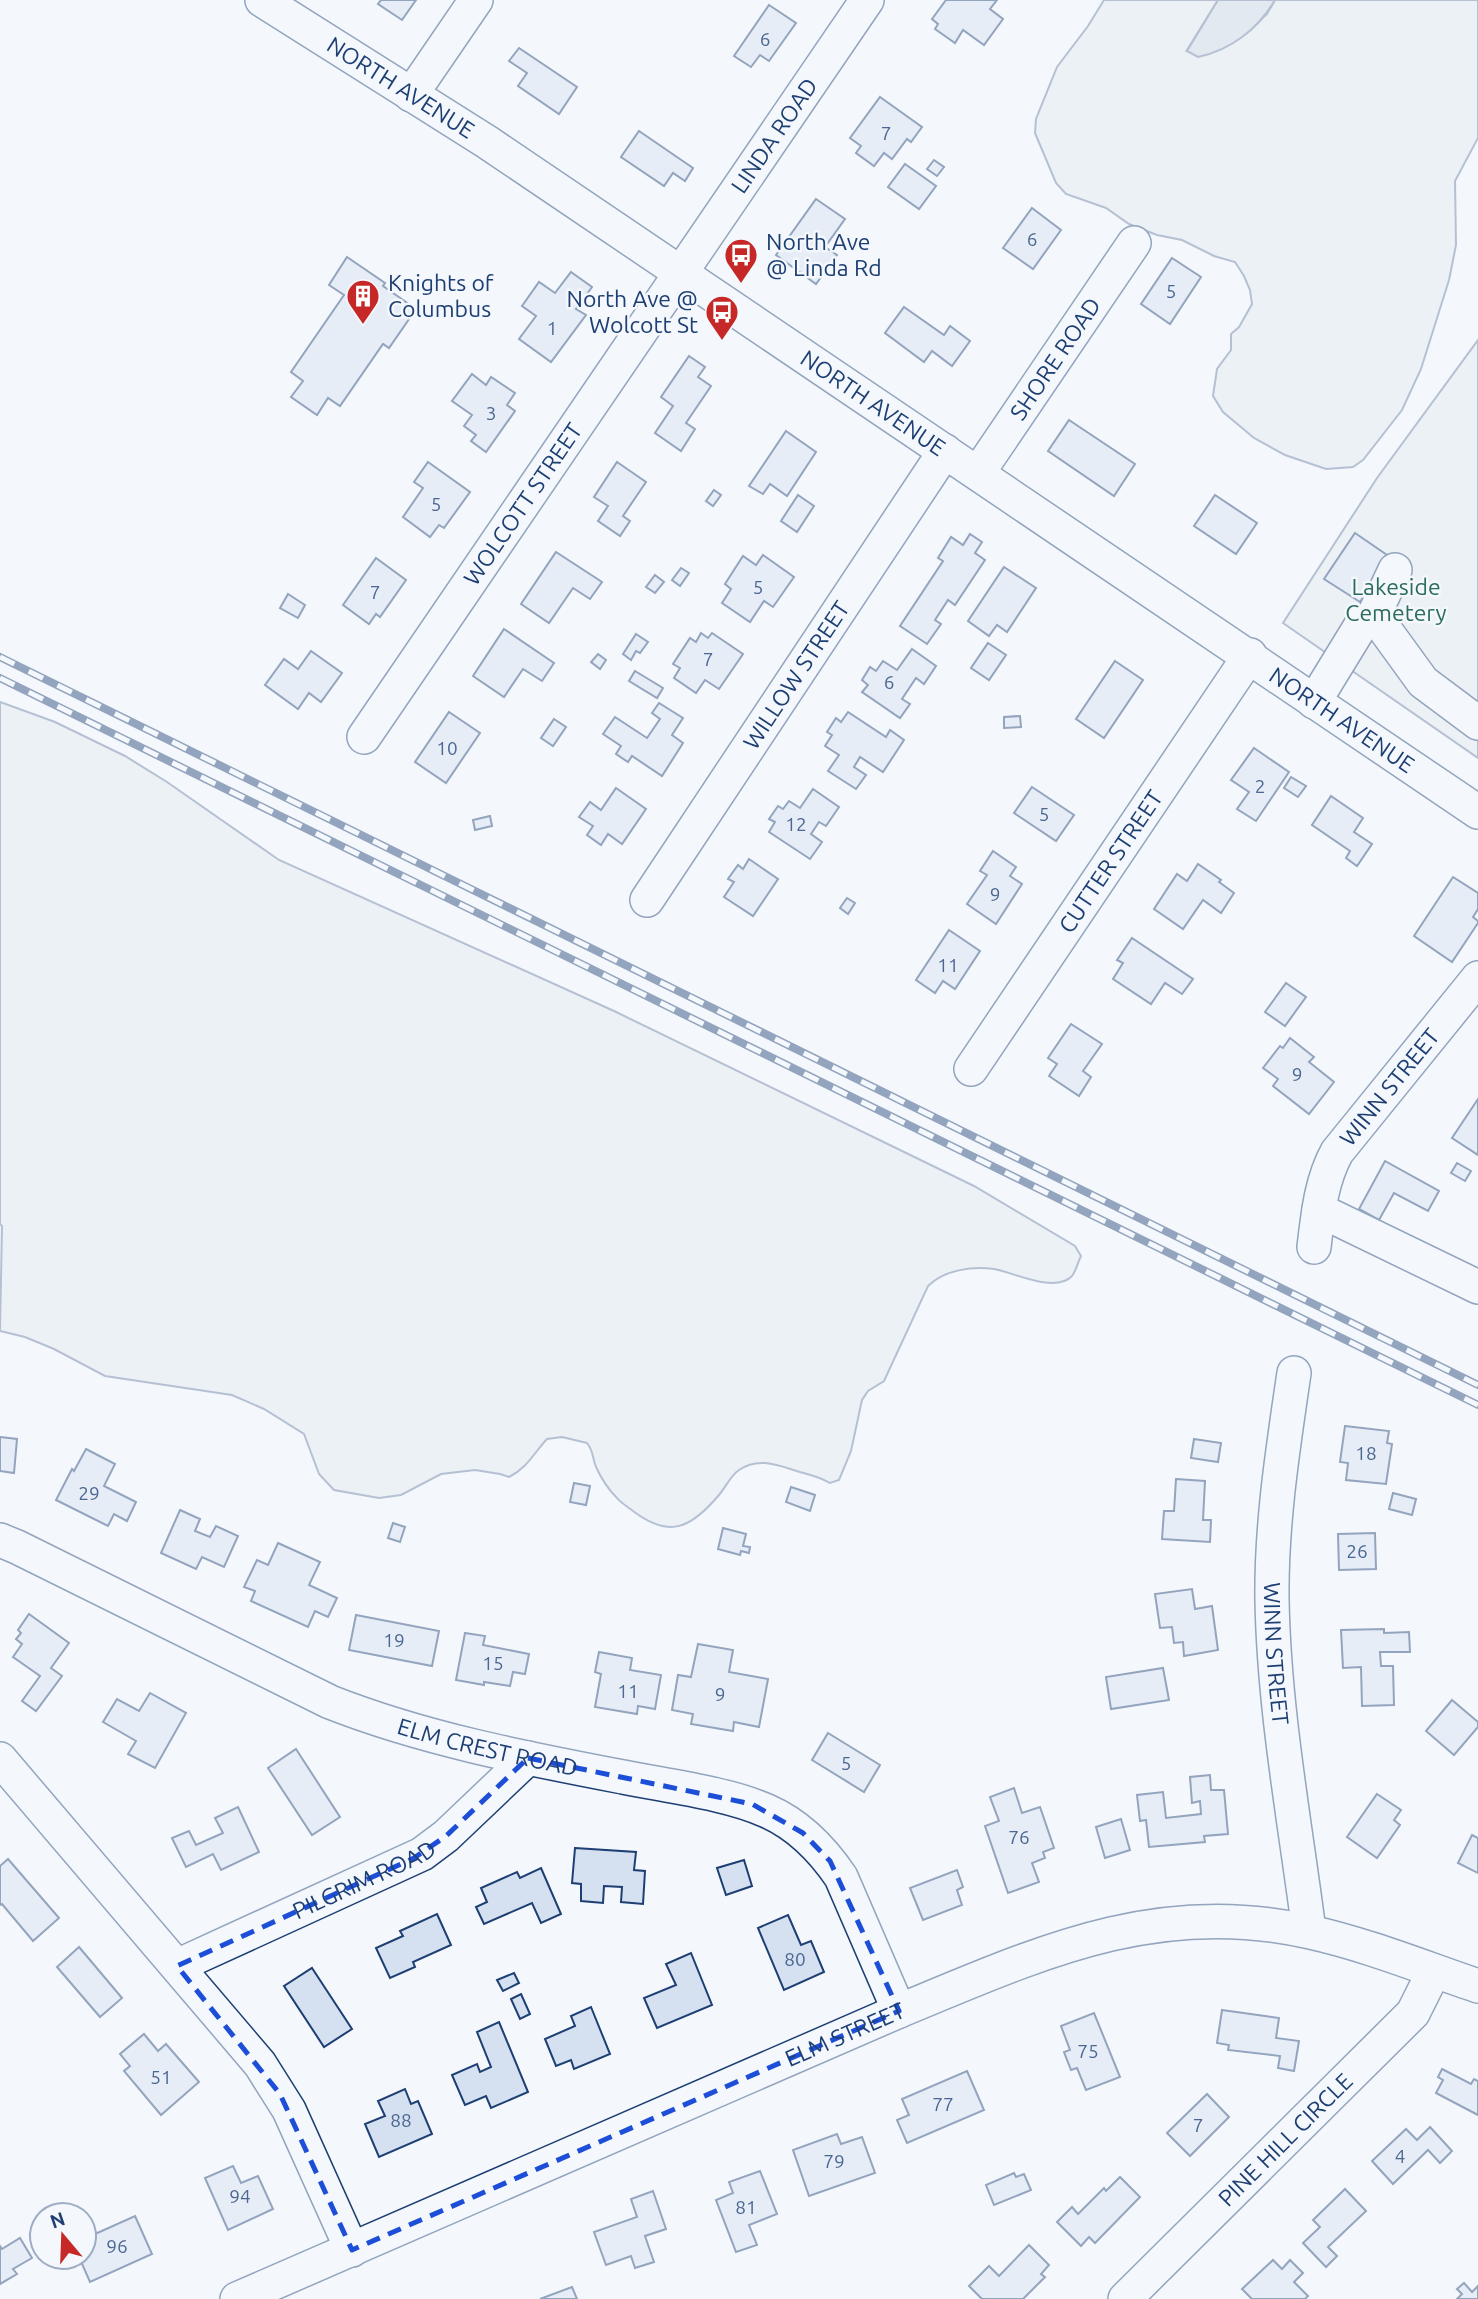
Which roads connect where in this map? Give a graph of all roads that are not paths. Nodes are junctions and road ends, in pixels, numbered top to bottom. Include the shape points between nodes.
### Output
1 (262, 0) edge
2 (476, 0) edge
3 (867, 0) edge
4 (411, 95) junction
5 (1134, 243) dead end
6 (682, 273) junction
7 (945, 451) junction
8 (978, 473) junction
9 (1395, 570) dead end
10 (1373, 617) junction
11 (1250, 656) junction
12 (1314, 702) junction
13 (1478, 723) edge
14 (364, 737) dead end
15 (1478, 811) edge
16 (647, 900) dead end
17 (1478, 978) edge
18 (971, 1069) dead end
19 (1319, 1210) junction
20 (1314, 1247) dead end
21 (1478, 1287) edge
22 (1294, 1373) dead end
23 (0, 1540) edge
24 (528, 1758) junction
25 (0, 1759) edge
26 (1309, 1931) junction
27 (177, 1966) junction
28 (1434, 1971) junction
29 (1478, 1986) edge
30 (899, 2011) junction
31 (352, 2250) junction
32 (237, 2299) edge
33 (1125, 2299) edge

1 - 4 street, NORTH AVENUE
2 - 4 street
3 - 6 street, LINDA ROAD
4 - 6 street, NORTH AVENUE
5 - 8 street, SHORE ROAD
6 - 7 street, NORTH AVENUE
6 - 14 street, WOLCOTT STREET
7 - 8 street, NORTH AVENUE
7 - 16 street, WILLOW STREET
8 - 11 street, NORTH AVENUE
9 - 10 street
10 - 12 street via 1363,622
10 - 13 street via 1423,682
11 - 12 street, NORTH AVENUE
11 - 18 street, CUTTER STREET
12 - 15 street, NORTH AVENUE
17 - 19 street, WINN STREET via 1345,1140 1331,1163
19 - 20 street, WINN STREET
19 - 21 street
22 - 26 street, WINN STREET via 1275,1520 1272,1598 1279,1698
23 - 24 street, ELM CREST ROAD via 330,1702 380,1721
24 - 27 street, PILGRIM ROAD via 422,1854
24 - 30 street, ELM CREST ROAD via 733,1799 787,1821 817,1846 841,1877
25 - 27 street
26 - 28 street, ELM STREET
26 - 30 street, ELM STREET via 1222,1922 1127,1930 1063,1946
27 - 31 street via 280,2094
28 - 29 street, ELM STREET
28 - 33 street, PINE HILL CIRCLE via 1413,2013
30 - 31 street, ELM STREET
31 - 32 street, ELM STREET

